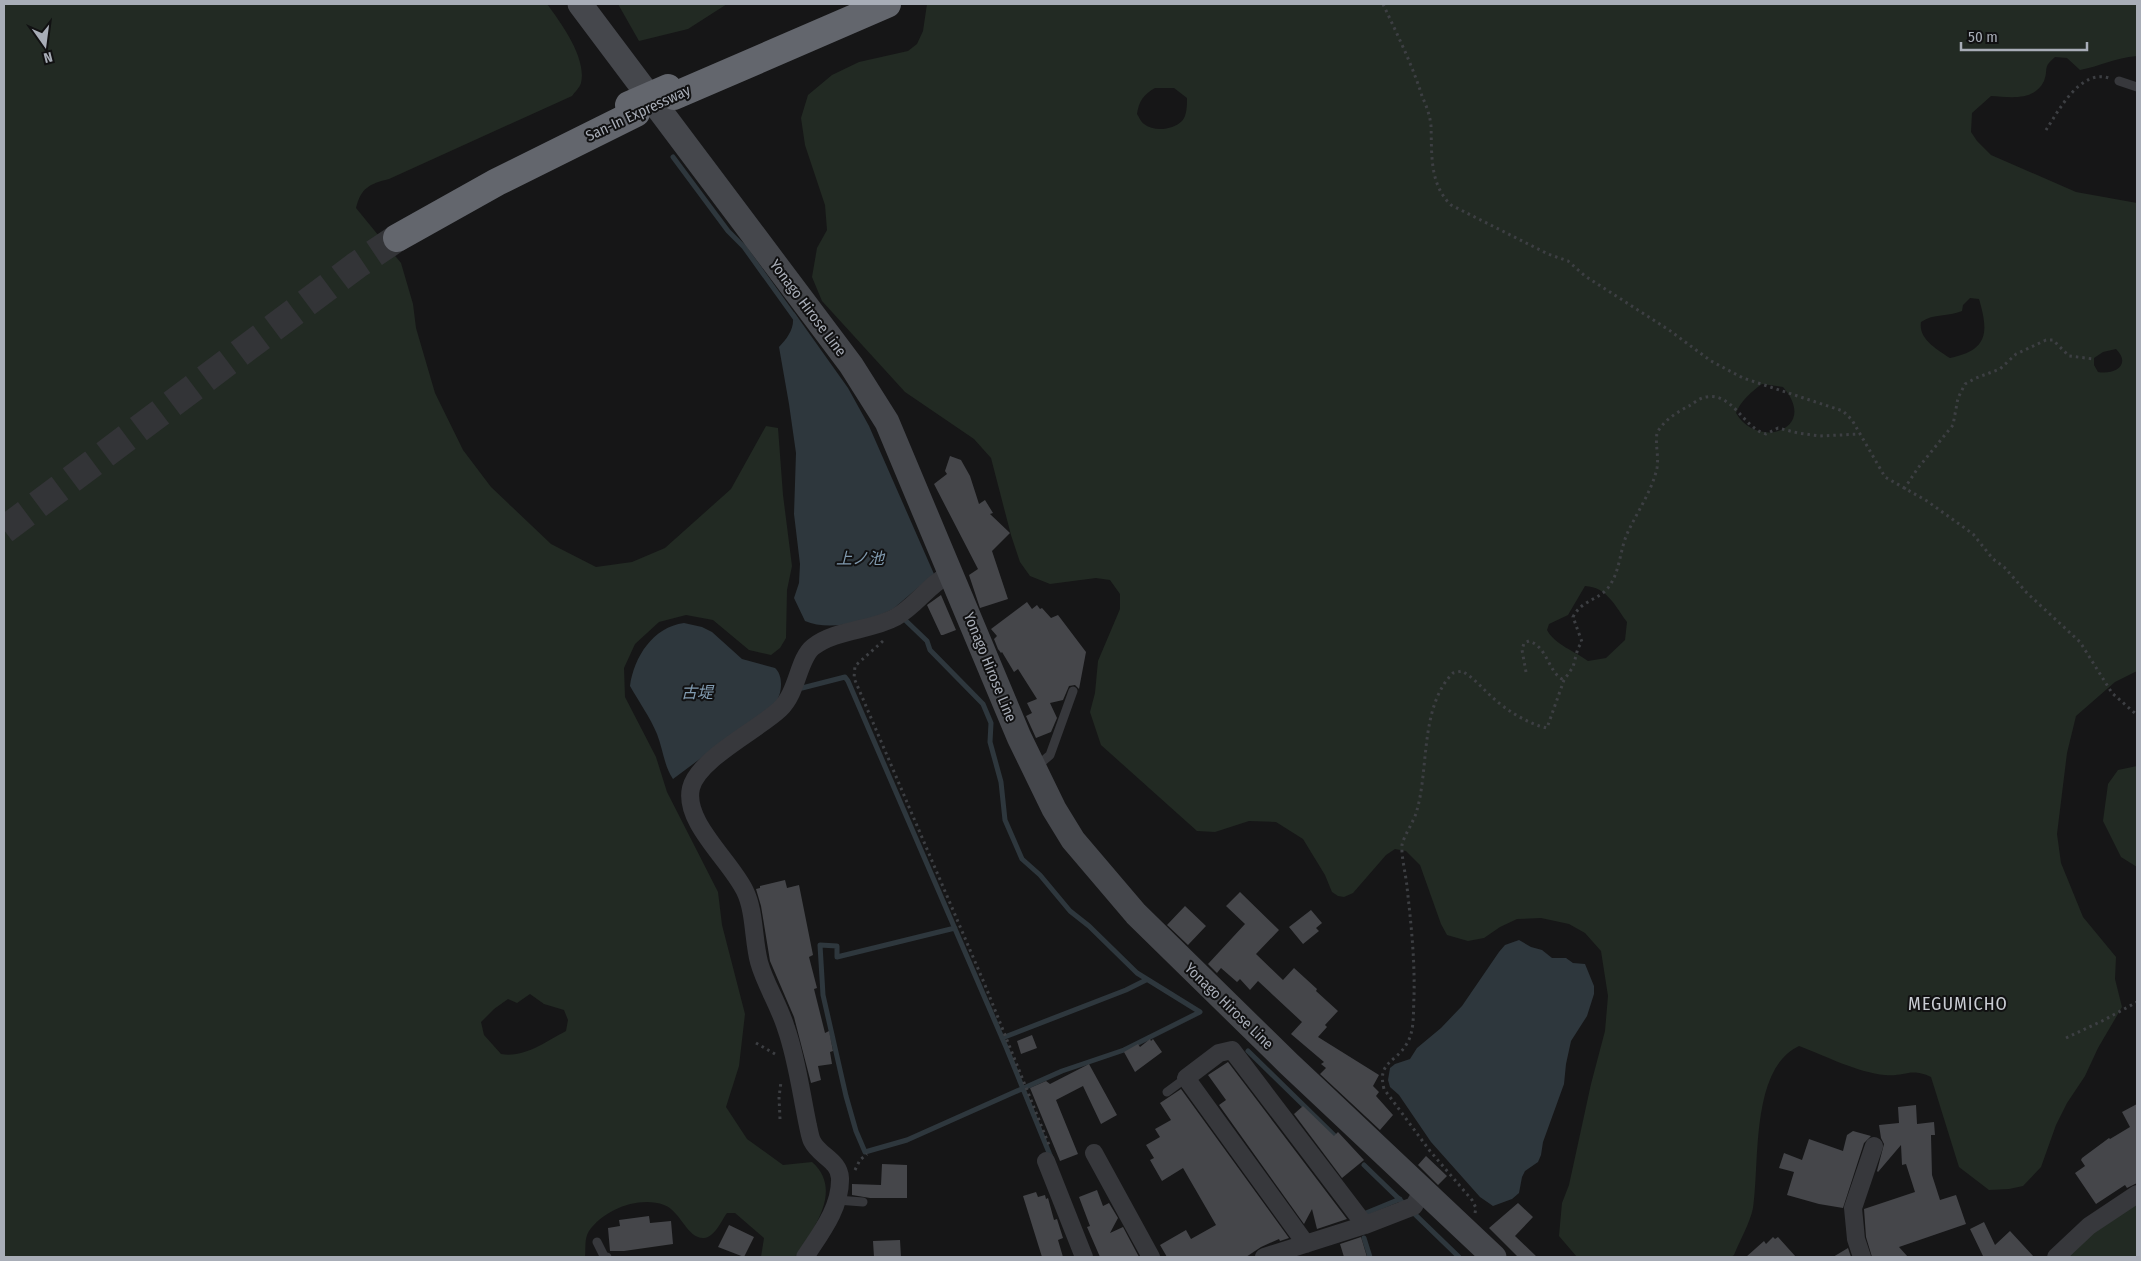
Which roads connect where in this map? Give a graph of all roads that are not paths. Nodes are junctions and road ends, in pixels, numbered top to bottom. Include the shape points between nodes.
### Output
1 (580, 4) edge
2 (864, 4) edge
3 (886, 4) edge
4 (2119, 81) road end
5 (2137, 87) edge
6 (671, 92) junction
7 (395, 233) tunnel mouth
8 (951, 573) junction
9 (1073, 691) dead end
10 (1034, 768) junction
11 (1186, 1078) junction
12 (1167, 1092) dead end
13 (1874, 1146) dead end
14 (1094, 1153) dead end
15 (1049, 1157) road end
16 (1422, 1191) junction
17 (2137, 1194) edge
18 (837, 1200) junction
19 (863, 1202) dead end
20 (1365, 1225) junction
21 (597, 1242) dead end
22 (1306, 1244) junction
23 (607, 1257) edge
24 (805, 1257) edge
25 (1084, 1257) edge
26 (1151, 1257) edge
27 (1264, 1257) edge
28 (1494, 1257) edge
29 (1862, 1257) edge
30 (2056, 1257) edge

1 - 8 main road, Yonago Hirose Line via 851,365 887,422
2 - 6 highway, San-In Expressway
3 - 6 highway, San-In Expressway
4 - 5 lane
6 - 7 highway, San-In Expressway via 632,109
8 - 10 main road, Yonago Hirose Line
8 - 18 street via 939,579 905,613 828,639 814,647 806,656 790,697 780,709 703,768 693,781 690,798 698,822 746,892 759,963 788,1031 812,1142 839,1171
9 - 10 lane via 1050,755
10 - 16 main road, Yonago Hirose Line via 1074,840 1136,914
11 - 12 lane
11 - 20 street via 1219,1053 1232,1050
11 - 22 street
13 - 29 street via 1853,1208 1856,1239
14 - 26 street
15 - 25 street
16 - 20 street via 1414,1206
16 - 28 main road, Yonago Hirose Line
17 - 30 street via 2090,1226
18 - 19 lane
18 - 24 street via 828,1222
20 - 22 street
21 - 23 lane
22 - 27 street

